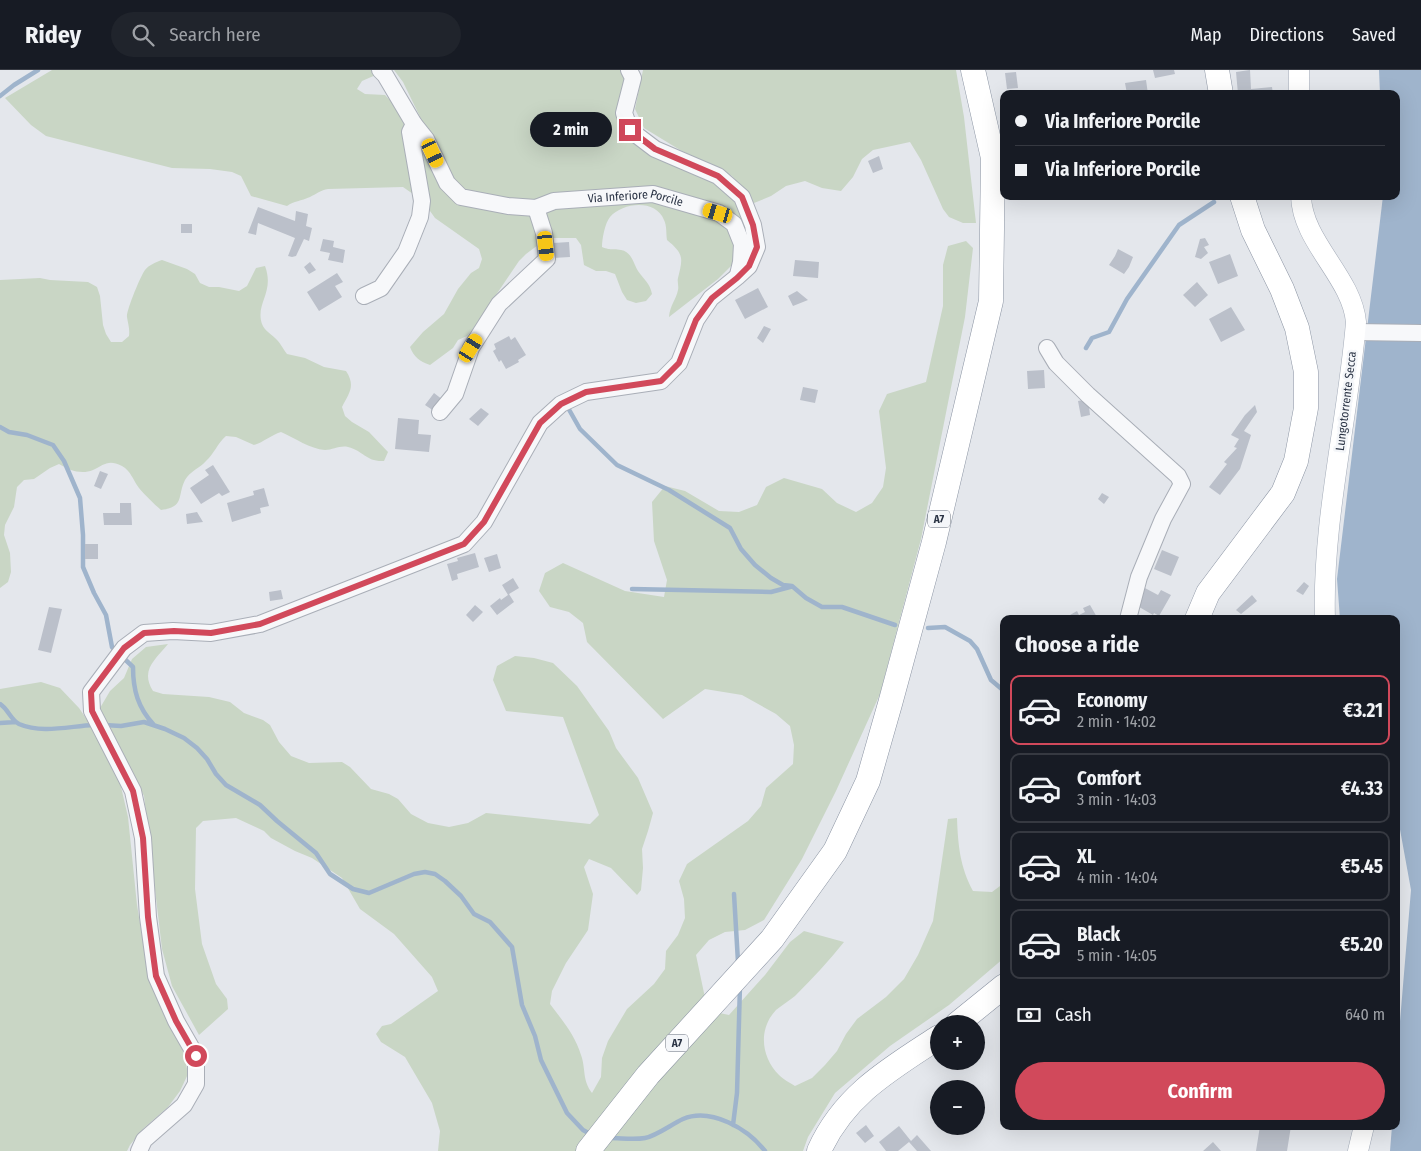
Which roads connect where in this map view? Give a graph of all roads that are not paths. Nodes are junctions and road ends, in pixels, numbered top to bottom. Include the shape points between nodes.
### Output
1 (380, 70) edge
2 (629, 70) edge
3 (973, 70) edge
4 (1217, 70) edge
5 (1299, 70) edge
6 (1220, 90) edge
7 (1299, 90) edge
8 (414, 124) junction
9 (1243, 200) edge
10 (1303, 200) edge
11 (536, 208) junction
12 (737, 278) junction
13 (364, 296) dead end
14 (1363, 332) junction
15 (1421, 333) edge
16 (1047, 348) dead end
17 (440, 412) dead end
18 (1129, 615) edge
19 (1199, 615) edge
20 (1325, 615) edge
21 (1000, 989) edge
22 (968, 1015) edge
23 (930, 1042) edge
24 (1363, 1130) edge
25 (139, 1151) edge
26 (588, 1151) edge
27 (820, 1151) edge
28 (1358, 1151) edge

1 - 8 street, Via Inferiore Porcile
2 - 12 street via 632,78 624,114 630,130 655,149 718,176 742,197 757,247 749,266
3 - 26 highway, A7 via 993,158 991,301 934,542 868,781 835,851 772,939 648,1075
4 - 6 highway
5 - 7 main road
8 - 11 street, Via Inferiore Porcile via 426,139 447,183 461,197
8 - 13 street via 410,132 422,201 420,217 406,252 381,288
9 - 19 highway via 1253,230 1297,328 1306,372 1306,415 1296,461 1283,493 1208,593
10 - 14 main road, Lungotorrente Secca via 1308,222 1353,304
11 - 12 street, Via Inferiore Porcile via 554,201 652,194 718,213 734,224 742,244
11 - 17 street via 544,233 547,259 499,304 471,348 455,394
12 - 25 street via 712,298 696,320 679,363 661,381 586,392 561,404 540,423 484,522 464,544 260,624 211,633 144,633 124,648 91,692 92,711 133,791 143,838 156,976 196,1056 196,1084 184,1105 144,1140
14 - 15 street
14 - 20 main road, Lungotorrente Secca via 1328,546
16 - 18 street via 1056,363 1178,476 1182,484 1138,577
21 - 22 highway
23 - 27 highway via 885,1072 854,1098 831,1128
24 - 28 main road

